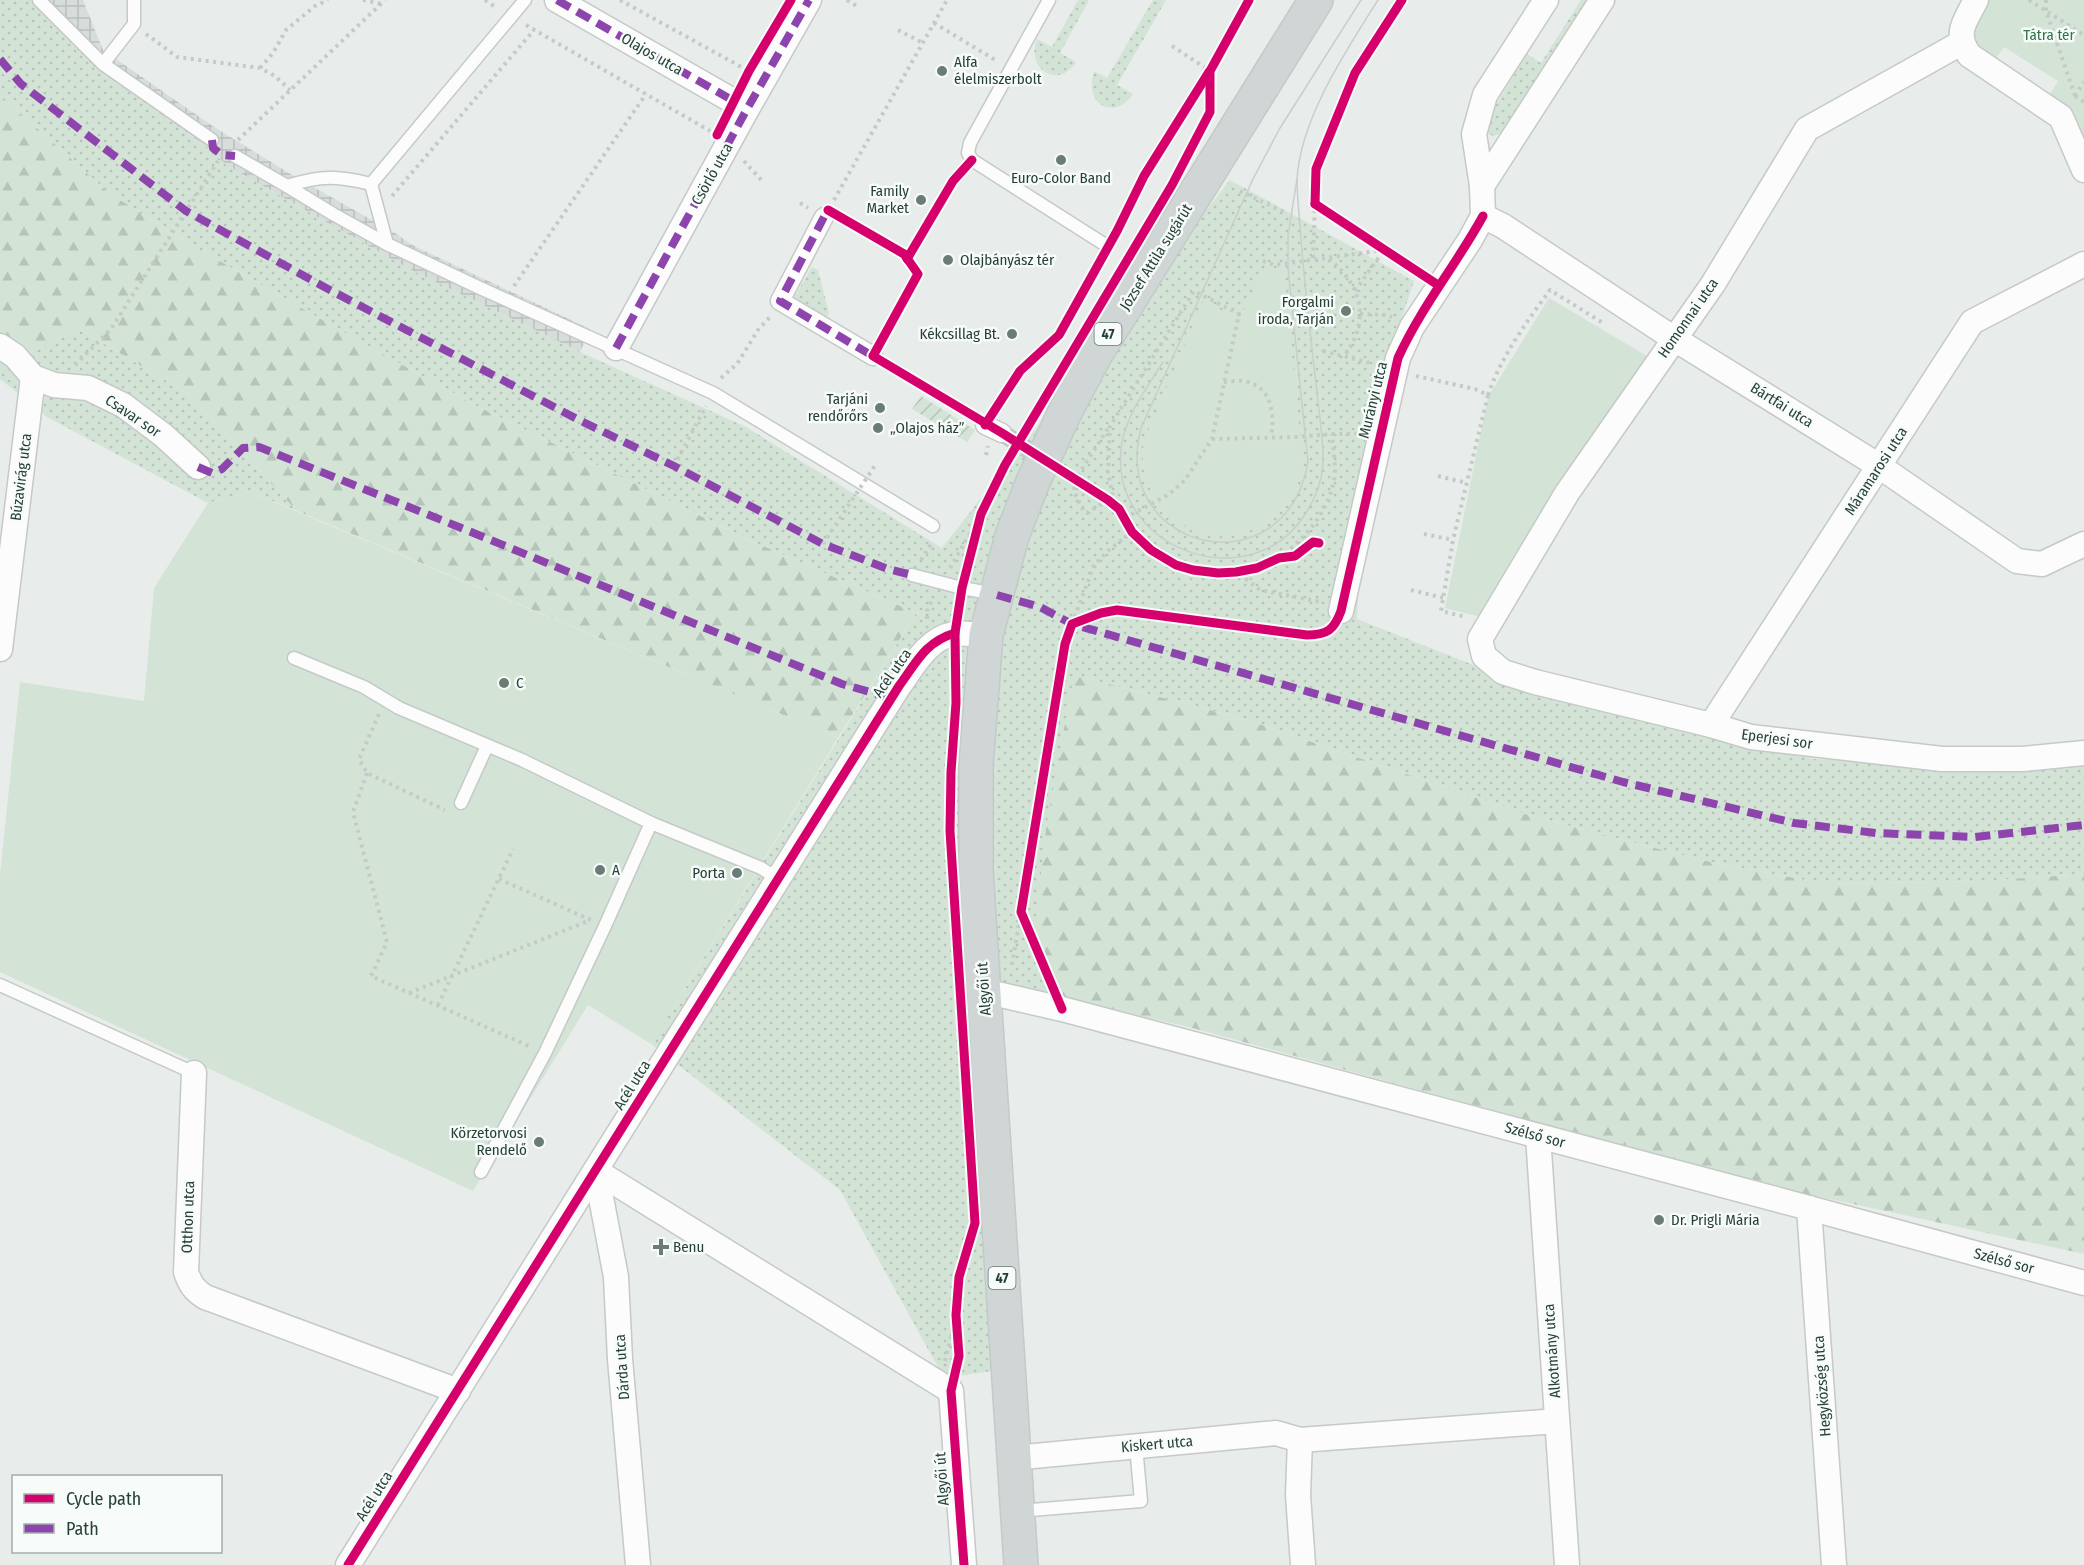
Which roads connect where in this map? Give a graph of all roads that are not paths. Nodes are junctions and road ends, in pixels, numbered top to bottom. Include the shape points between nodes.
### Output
1 (39, 0) edge
2 (134, 0) edge
3 (525, 0) edge
4 (557, 0) edge
5 (809, 0) edge
6 (1049, 0) edge
7 (1546, 0) edge
8 (1602, 0) edge
9 (1976, 0) edge
10 (1310, 2) edge
11 (1961, 43) junction
12 (103, 64) junction
13 (740, 105) junction
14 (212, 140) dead end
15 (233, 151) road end
16 (2084, 170) edge
17 (371, 184) junction
18 (287, 186) junction
19 (1482, 186) junction
20 (1483, 216) junction
21 (824, 217) road end
22 (387, 244) junction
23 (1107, 246) dead end
24 (2084, 264) edge
25 (1673, 338) junction
26 (0, 346) edge
27 (616, 348) junction
28 (873, 356) dead end
29 (44, 381) junction
30 (986, 425) dead end
31 (1002, 433) tunnel mouth
32 (1879, 466) junction
33 (198, 467) dead end
34 (933, 526) dead end
35 (2084, 544) edge
36 (912, 575) dead end
37 (997, 595) junction
38 (1341, 608) road end
39 (986, 636) junction
40 (0, 649) edge
41 (1484, 656) joint
42 (294, 658) dead end
43 (1711, 725) junction
44 (487, 746) junction
45 (2084, 753) edge
46 (461, 803) road end
47 (651, 823) junction
48 (778, 879) junction
49 (0, 985) edge
50 (995, 993) junction
51 (194, 1073) joint
52 (1538, 1136) junction
53 (596, 1171) junction
54 (481, 1172) dead end
55 (1809, 1208) junction
56 (2084, 1283) edge
57 (458, 1391) junction
58 (1557, 1421) junction
59 (1300, 1440) junction
60 (1137, 1446) junction
61 (1013, 1458) junction
62 (1017, 1511) junction
63 (348, 1565) edge
64 (638, 1565) edge
65 (964, 1565) edge
66 (1021, 1565) edge
67 (1303, 1565) edge
68 (1567, 1565) edge
69 (1834, 1565) edge

1 - 12 lane
2 - 12 lane via 134,24
3 - 17 lane
4 - 13 street, Olajos utca
5 - 13 street, Csörlő utca
6 - 23 lane via 968,153 972,160
7 - 19 street via 1485,95 1473,134
8 - 19 street
9 - 11 street
10 - 37 main road, József Attila sugárút / 47 via 1095,355 1032,484 1012,536
11 - 16 street via 1969,55 2061,117
11 - 25 street, Homonnai utca via 1807,129 1713,284
12 - 14 lane
13 - 27 street, Csörlő utca
15 - 18 lane
17 - 18 lane via 340,177
17 - 22 lane
18 - 22 lane
19 - 20 street
20 - 25 street, Bártfai utca
20 - 38 street, Murányi utca via 1412,327 1398,358
21 - 28 street via 780,301
22 - 27 lane
24 - 32 street, Máramarosi utca via 1972,322
25 - 32 street, Bártfai utca
25 - 41 street, Homonnai utca via 1567,493 1489,623 1480,639
26 - 29 street
27 - 34 lane via 713,393
29 - 33 street, Csavar sor via 88,388 123,405
29 - 40 street, Búzavirág utca
30 - 31 street
32 - 35 street, Bártfai utca via 2017,561 2042,564
32 - 43 street, Máramarosi utca
36 - 37 lane
37 - 39 main road, Algyői út / 47
39 - 48 street, Acél utca via 955,633 928,647 899,686
39 - 50 main road, Algyői út / 47 via 978,720 976,871
41 - 43 street, Eperjesi sor via 1503,672 1534,682
42 - 44 lane
43 - 45 street, Eperjesi sor via 1751,737 1942,759 2023,759
44 - 46 lane
44 - 47 lane
47 - 48 lane via 761,868
47 - 54 lane via 545,1053
48 - 53 street, Acél utca
49 - 51 lane, Otthon utca
50 - 52 street, Szélső sor
50 - 61 main road, Algyői út / 47
51 - 57 street, Otthon utca via 186,1272 196,1291
52 - 55 street, Szélső sor
52 - 58 street, Alkotmány utca
53 - 57 street, Acél utca
53 - 64 street, Dárda utca via 616,1277
53 - 65 street, Algyői út via 951,1391
55 - 56 street, Szélső sor
55 - 69 street, Hegyközség utca
57 - 63 street, Acél utca
58 - 59 street, Kiskert utca
58 - 68 street, Alkotmány utca
59 - 60 street, Kiskert utca via 1276,1432
59 - 67 street via 1298,1495
60 - 61 street, Kiskert utca
60 - 62 lane via 1141,1501
61 - 62 main road, Algyői út / 47
62 - 66 main road, Algyői út / 47

